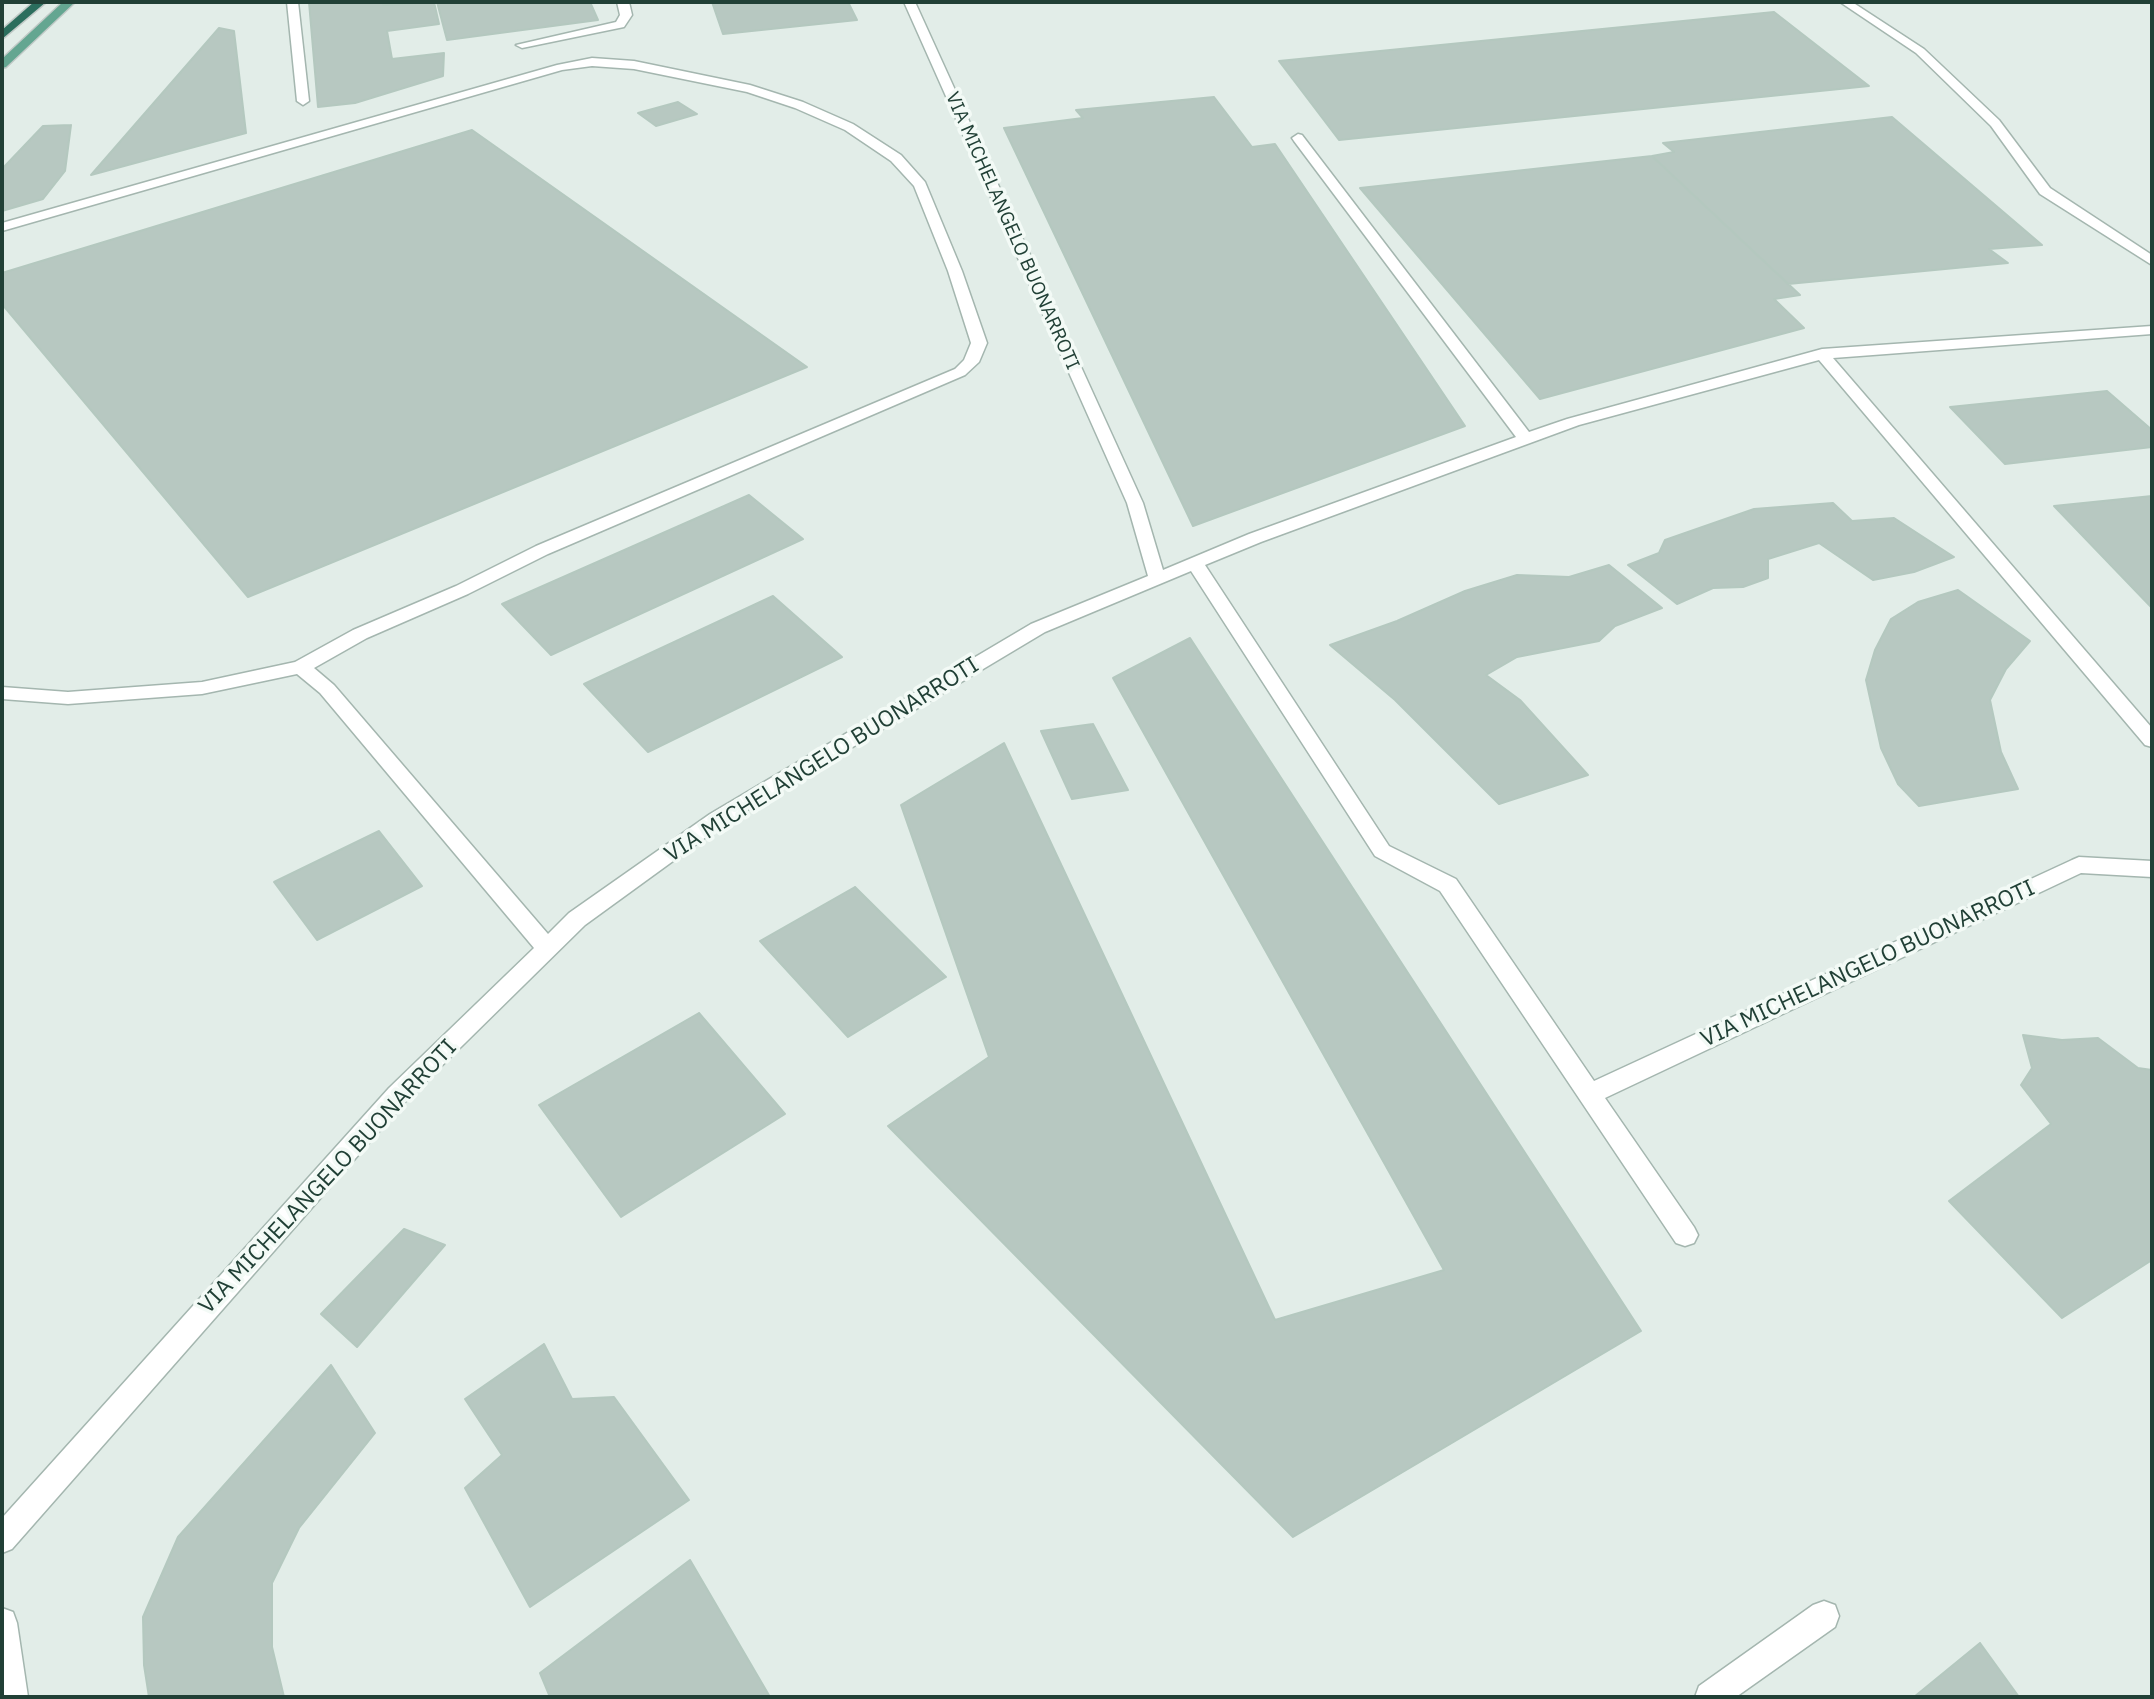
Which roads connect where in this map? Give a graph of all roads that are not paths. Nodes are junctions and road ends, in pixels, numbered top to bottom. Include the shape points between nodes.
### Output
1 (40, 2) edge
2 (69, 2) edge
3 (292, 2) edge
4 (623, 2) edge
5 (909, 2) edge
6 (1845, 2) edge
7 (2, 36) edge
8 (522, 45) dead end
9 (2, 65) edge
10 (303, 101) dead end
11 (1298, 138) dead end
12 (2, 227) edge
13 (2152, 261) edge
14 (2152, 330) edge
15 (1822, 354) junction
16 (1526, 439) junction
17 (1195, 563) junction
18 (1157, 579) junction
19 (301, 667) junction
20 (2, 693) edge
21 (2152, 740) edge
22 (2152, 869) edge
23 (547, 948) junction
24 (1590, 1094) junction
25 (1685, 1235) dead end
26 (2, 1539) edge
27 (1824, 1616) dead end
28 (2, 1623) edge
29 (13, 1697) edge
30 (1710, 1697) edge

1 - 7 highway
2 - 9 main road
3 - 10 street
4 - 8 street via 626,15 620,25
5 - 18 street, VIA MICHELANGELO BUONARROTI via 1135,503
6 - 13 street via 1920,51 1996,123 2045,191
11 - 16 street
12 - 19 street via 561,66 592,62 634,65 750,89 799,105 876,144 920,185 979,343 971,362 960,372 542,550 360,634
14 - 15 street, VIA MICHELANGELO BUONARROTI
15 - 16 street, VIA MICHELANGELO BUONARROTI
15 - 21 street
16 - 17 street, VIA MICHELANGELO BUONARROTI
17 - 18 street, VIA MICHELANGELO BUONARROTI
17 - 24 street via 1382,851 1448,885
18 - 23 street, VIA MICHELANGELO BUONARROTI via 1038,628 717,819 577,919
19 - 20 street via 202,688 68,698
19 - 23 street via 327,689
22 - 24 street, VIA MICHELANGELO BUONARROTI via 2079,865
23 - 26 street, VIA MICHELANGELO BUONARROTI via 397,1095
24 - 25 street
27 - 30 street
28 - 29 street

